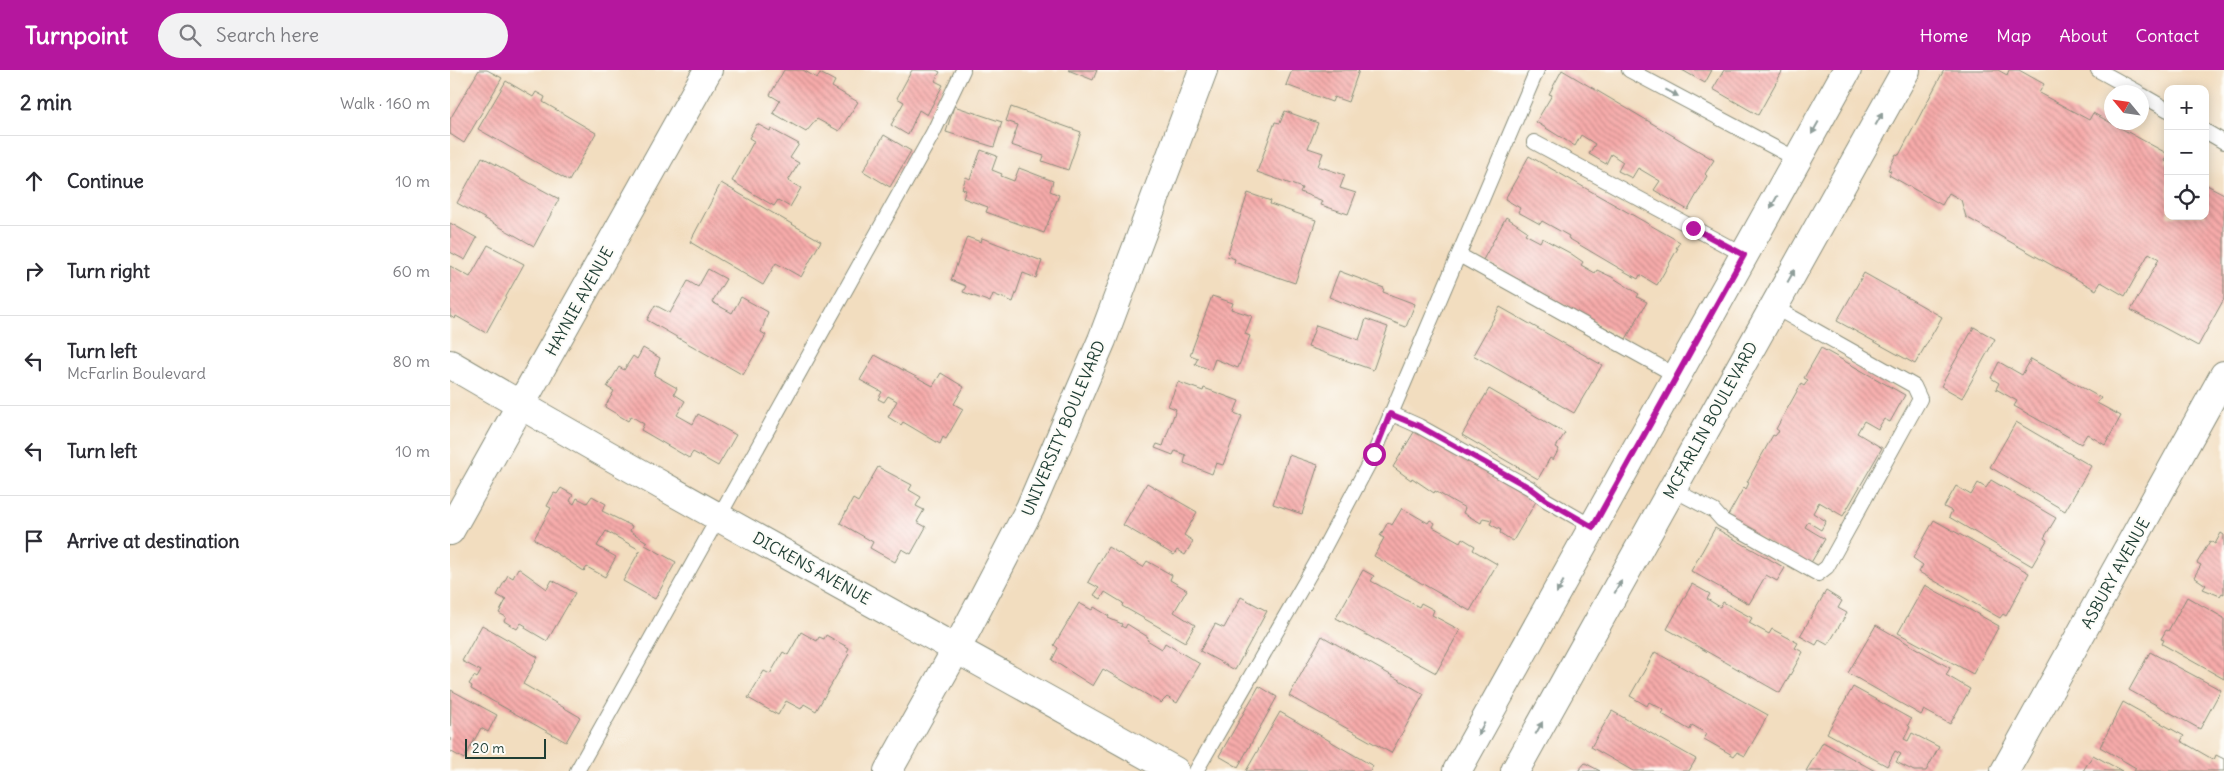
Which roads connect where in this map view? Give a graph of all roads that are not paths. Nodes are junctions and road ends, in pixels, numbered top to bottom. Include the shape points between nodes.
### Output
1 (708, 70) edge
2 (964, 70) edge
3 (1203, 70) edge
4 (1537, 70) edge
5 (1629, 70) edge
6 (1847, 70) edge
7 (1906, 70) edge
8 (2098, 70) edge
9 (2125, 85) edge
10 (2149, 99) edge
11 (2164, 108) edge
12 (2209, 133) edge
13 (1534, 142) dead end
14 (2224, 142) edge
15 (1798, 160) junction
16 (1458, 255) junction
17 (1744, 255) junction
18 (1774, 307) junction
19 (450, 364) edge
20 (2224, 375) edge
21 (1677, 376) junction
22 (520, 405) junction
23 (1390, 414) junction
24 (1672, 489) junction
25 (719, 518) junction
26 (1593, 527) junction
27 (450, 532) edge
28 (957, 648) junction
29 (577, 771) edge
30 (888, 771) edge
31 (1175, 771) edge
32 (1196, 771) edge
33 (1457, 771) edge
34 (1515, 771) edge
35 (2005, 771) edge

1 - 22 street, HAYNIE AVENUE
2 - 25 lane via 933,134
3 - 28 street, UNIVERSITY BOULEVARD via 1094,358 1030,508
4 - 16 lane
5 -> 15 lane
6 -> 15 street
18 -> 7 street, MCFARLIN BOULEVARD
8 - 9 lane
10 - 11 lane
12 - 14 lane
13 - 17 lane
15 -> 17 street
16 - 21 lane
16 - 23 lane
17 - 21 street
18 - 24 street, MCFARLIN BOULEVARD
18 - 24 lane via 1914,386 1920,399 1827,567 1818,574
19 - 22 street, DICKENS AVENUE
20 - 35 street, ASBURY AVENUE
21 - 26 street
22 - 25 street, DICKENS AVENUE
22 - 27 street, HAYNIE AVENUE
23 - 26 lane via 1419,426
23 - 32 lane via 1374,454 1316,563
34 -> 24 street, MCFARLIN BOULEVARD
25 - 28 street, DICKENS AVENUE
25 - 29 lane
26 -> 33 street
28 - 30 street, UNIVERSITY BOULEVARD
28 - 31 street, DICKENS AVENUE

